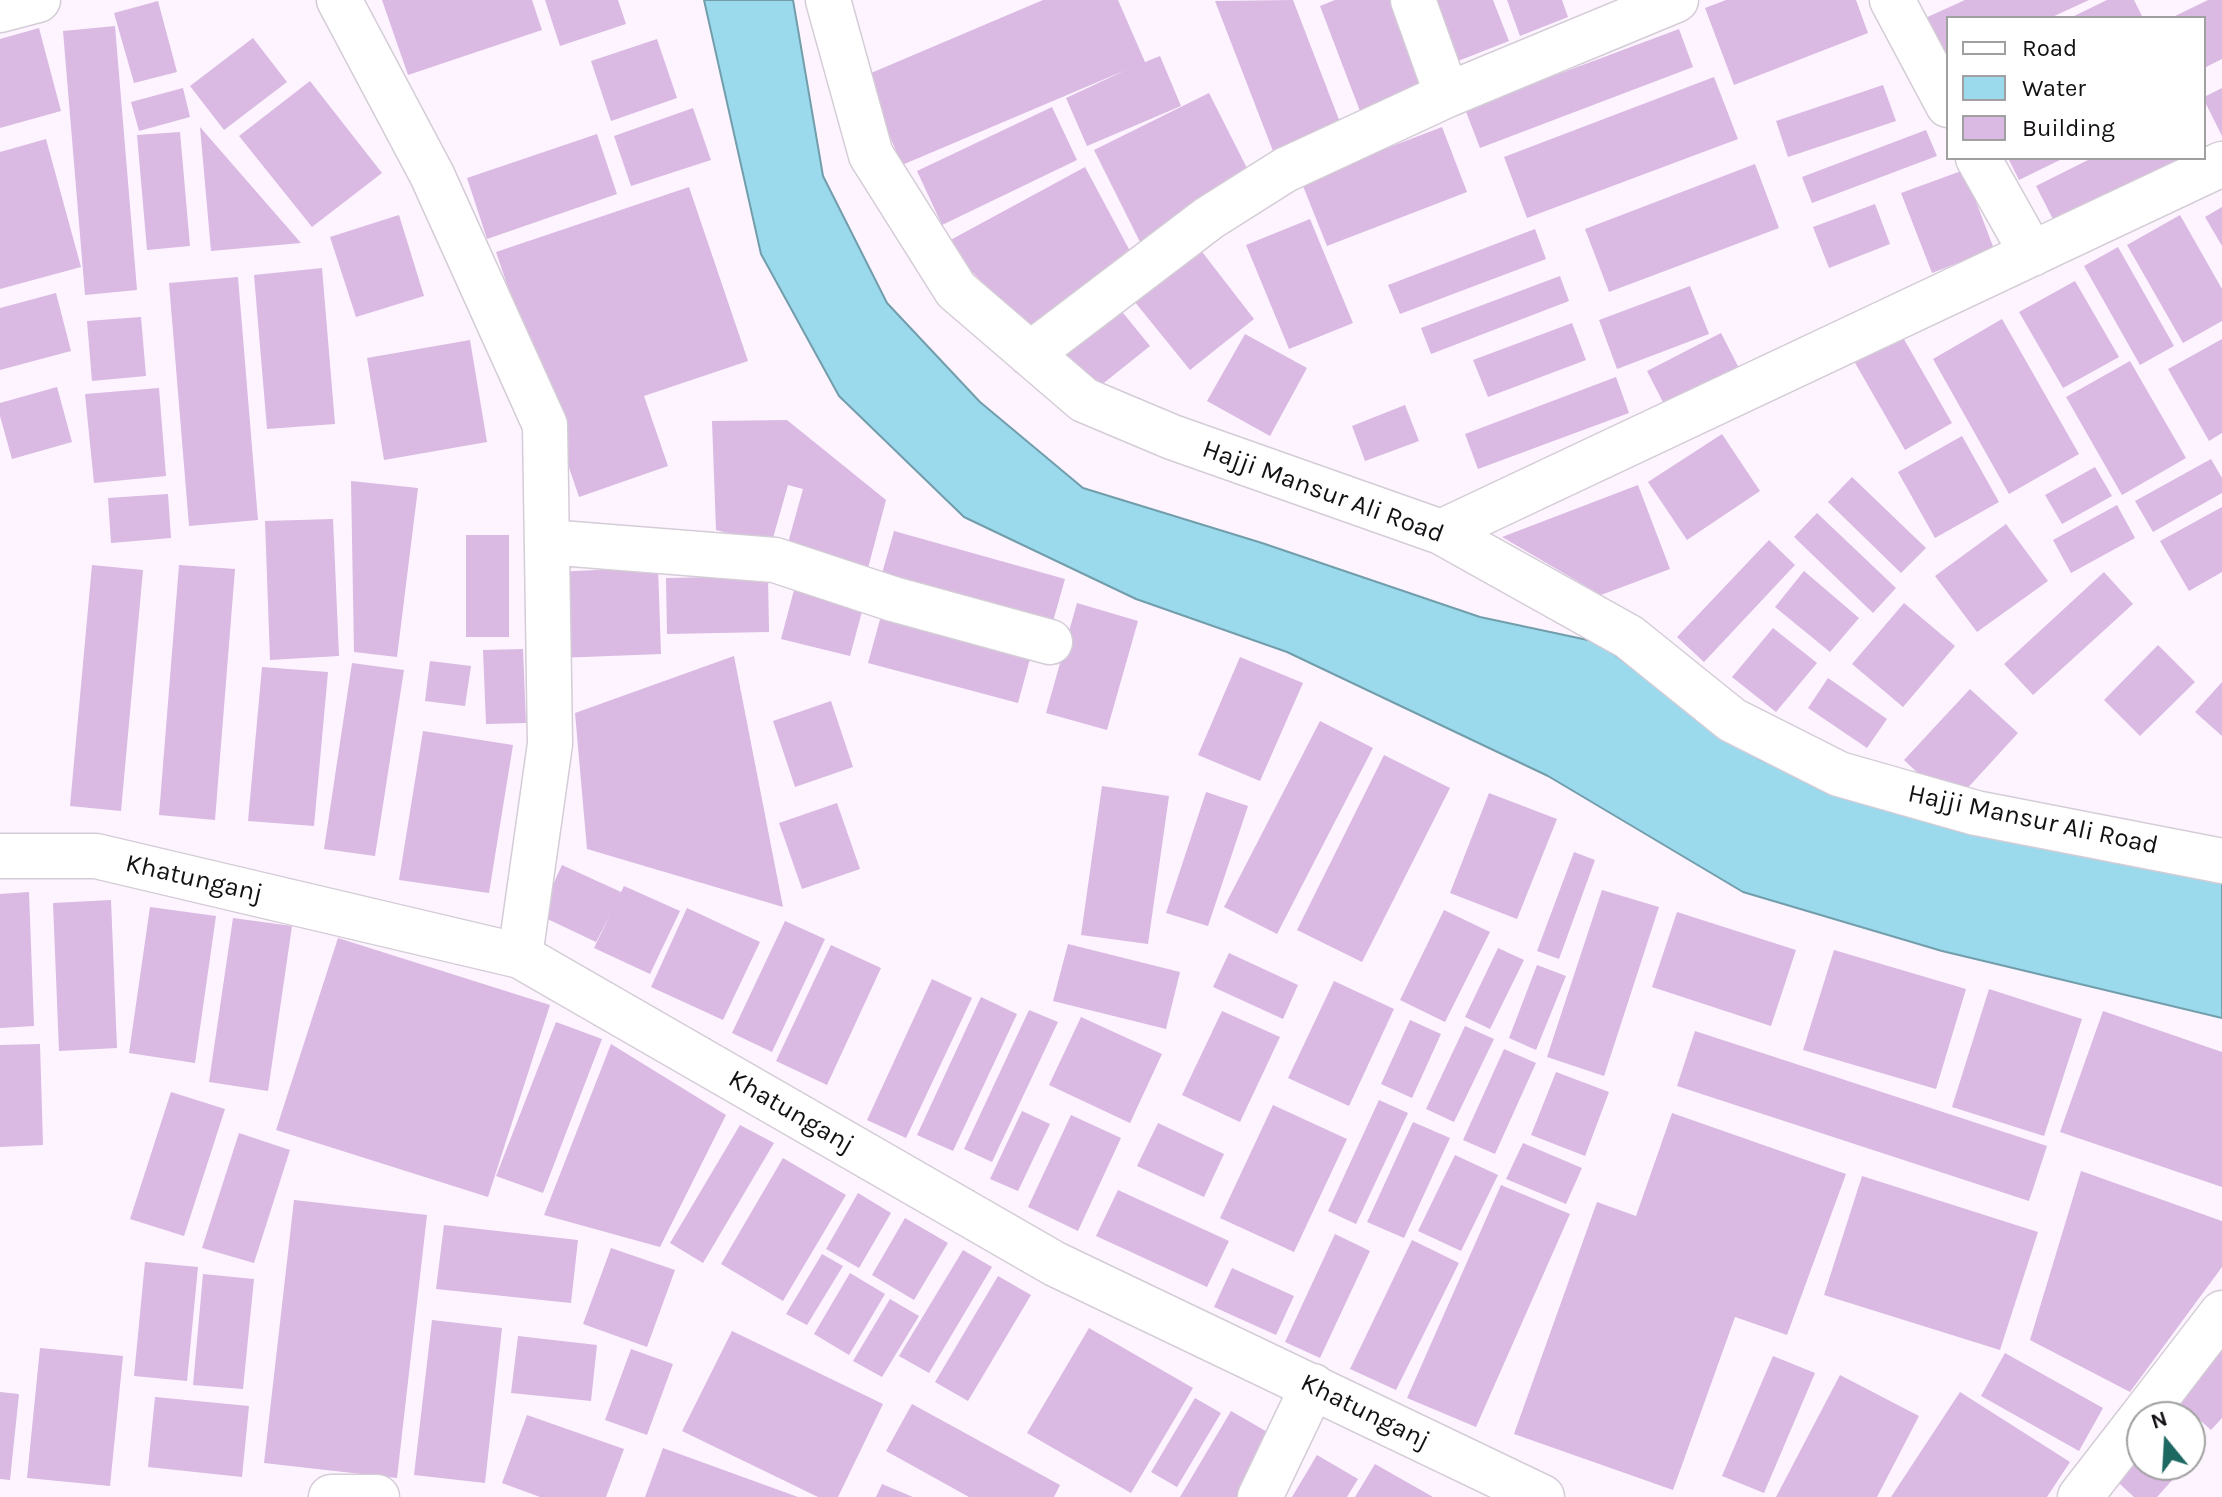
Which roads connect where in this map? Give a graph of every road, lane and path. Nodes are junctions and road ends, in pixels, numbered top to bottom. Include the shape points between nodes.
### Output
1 (38, 0) edge
2 (339, 0) edge
3 (828, 0) edge
4 (1413, 0) edge
5 (1676, 0) edge
6 (1892, 0) edge
7 (0, 10) edge
8 (1447, 95) junction
9 (1946, 101) edge
10 (1979, 160) edge
11 (2222, 164) edge
12 (2032, 254) junction
13 (1030, 354) junction
14 (1441, 532) junction
15 (547, 542) junction
16 (1050, 642) dead end
17 (0, 856) edge
18 (2222, 861) edge
19 (520, 956) junction
20 (2222, 1313) edge
21 (1313, 1386) junction
22 (2154, 1401) edge
23 (2126, 1438) edge
24 (331, 1497) edge
25 (377, 1497) edge
26 (1260, 1497) edge
27 (1542, 1497) edge
28 (2080, 1497) edge

1 - 7 street
2 - 15 street via 432,175 545,425
3 - 13 street, Hajji Mansur Ali Road via 871,155 956,290
4 - 8 street
5 - 8 street
6 - 9 street
8 - 13 street via 1285,170 1209,218
10 - 12 street
11 - 12 street
12 - 14 street
13 - 14 street, Hajji Mansur Ali Road via 1084,400 1172,437
14 - 18 street, Hajji Mansur Ali Road via 1629,637 1732,720 1839,774 1976,813
15 - 16 street via 775,560
15 - 19 street via 550,744
17 - 19 street, Khatunganj via 96,856
19 - 21 street, Khatunganj via 1055,1264
20 - 22 street
21 - 26 street
21 - 27 street, Khatunganj
23 - 28 street
24 - 25 street

